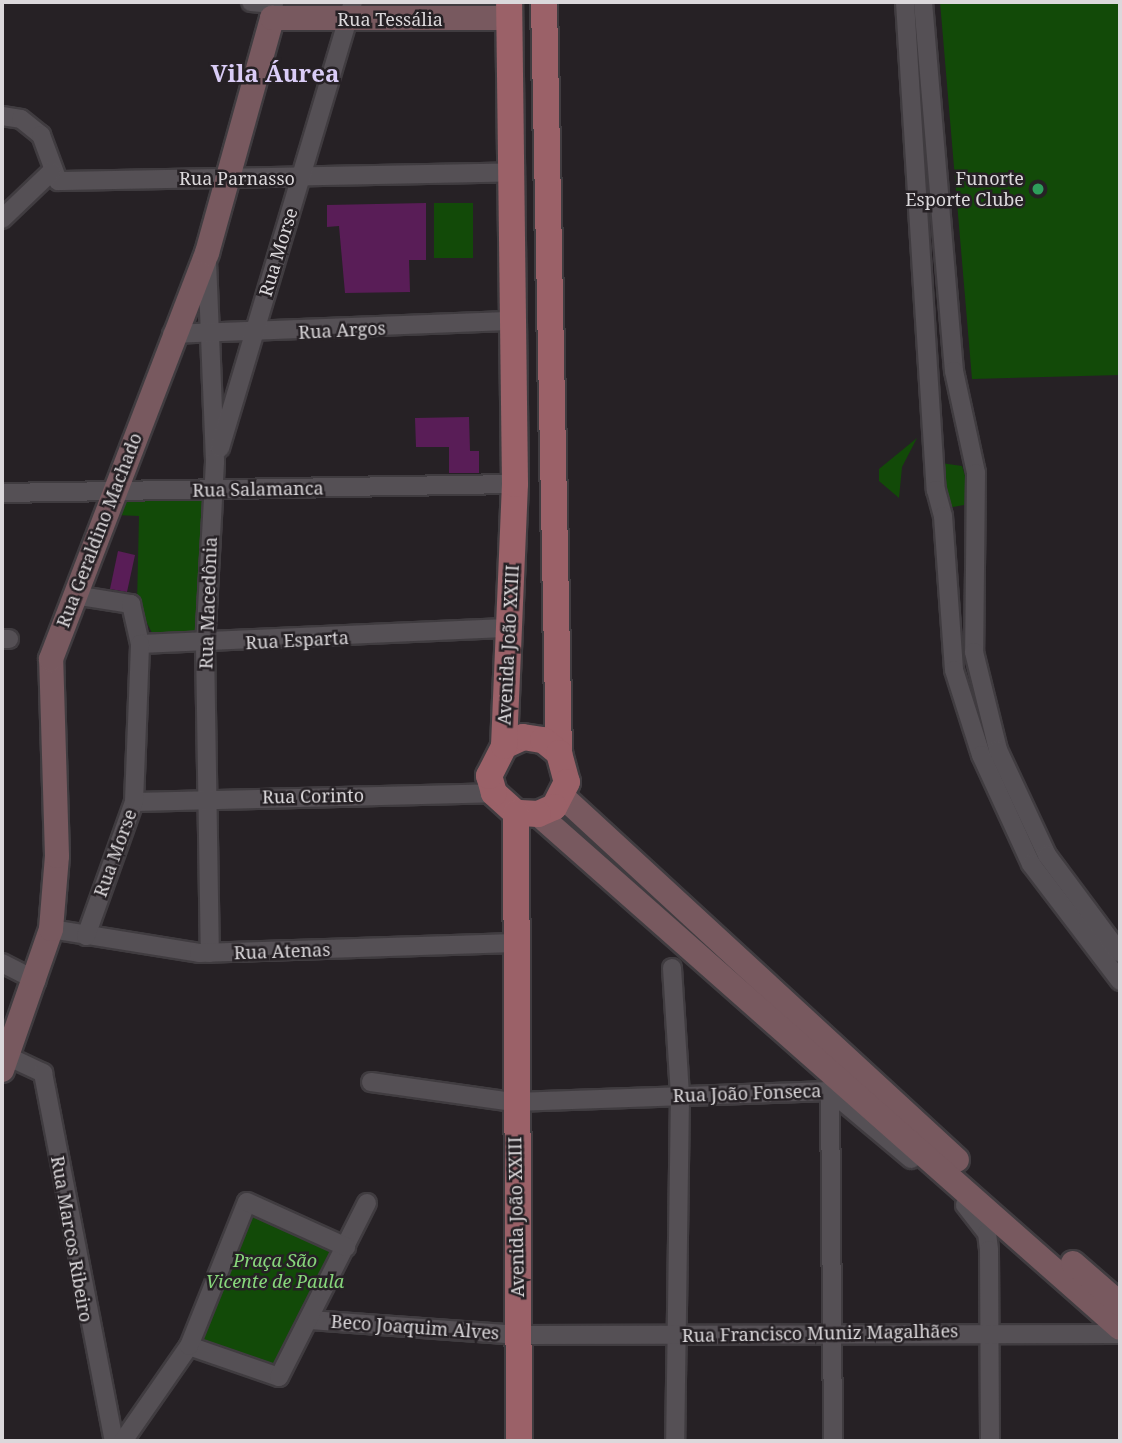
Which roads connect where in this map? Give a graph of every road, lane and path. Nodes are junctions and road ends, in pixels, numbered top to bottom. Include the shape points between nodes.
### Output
1 (251, 2) edge
2 (544, 2) edge
3 (905, 2) edge
4 (923, 2) edge
5 (273, 8) edge
6 (509, 10) edge
7 (351, 11) edge
8 (2, 116) edge
9 (51, 172) junction
10 (510, 172) junction
11 (928, 174) junction
12 (231, 177) junction
13 (301, 178) junction
14 (2, 219) edge
15 (207, 253) junction
16 (512, 321) junction
17 (211, 332) junction
18 (172, 334) junction
19 (253, 334) junction
20 (937, 457) junction
21 (971, 458) junction
22 (215, 462) junction
23 (515, 484) junction
24 (212, 489) junction
25 (113, 492) junction
26 (2, 493) edge
27 (972, 510) junction
28 (943, 516) junction
29 (74, 596) junction
30 (510, 628) junction
31 (140, 644) junction
32 (205, 645) junction
33 (504, 746) junction
34 (559, 753) junction
35 (494, 793) junction
36 (562, 796) junction
37 (207, 797) junction
38 (134, 802) junction
39 (527, 813) junction
40 (1039, 859) junction
41 (51, 929) junction
42 (86, 936) junction
43 (515, 943) junction
44 (210, 953) junction
45 (1120, 953) edge
46 (2, 963) edge
47 (672, 968) dead end
48 (37, 981) junction
49 (1120, 981) edge
50 (5, 1064) edge
51 (372, 1082) dead end
52 (830, 1091) junction
53 (680, 1095) junction
54 (514, 1102) junction
55 (368, 1203) dead end
56 (346, 1247) junction
57 (1120, 1304) edge
58 (310, 1320) junction
59 (1120, 1328) edge
60 (834, 1331) junction
61 (992, 1332) junction
62 (1120, 1334) edge
63 (519, 1335) junction
64 (675, 1335) junction
65 (189, 1346) junction
66 (114, 1441) edge
67 (123, 1441) edge
68 (519, 1441) edge
69 (675, 1441) edge
70 (832, 1441) edge
71 (990, 1441) edge

1 - 5 street, Rua Tessália
2 - 34 main road
3 - 11 street
4 - 11 street
5 - 7 street, Rua Tessália
5 - 12 street, Rua Geraldino Machado
6 - 7 street, Rua Tessália
6 - 10 main road, Avenida João XXIII
7 - 13 street, Rua Morse
8 - 9 street via 21,119 41,135
9 - 12 street, Rua Parnasso via 58,181
9 - 14 street
10 - 13 street, Rua Parnasso
10 - 16 main road, Avenida João XXIII
11 - 20 street
11 - 21 street via 954,371
12 - 13 street, Rua Parnasso
12 - 15 street, Rua Geraldino Machado
13 - 19 street, Rua Morse
15 - 17 street, Rua Macedônia
15 - 18 street, Rua Geraldino Machado
16 - 19 street, Rua Argos
16 - 23 main road, Avenida João XXIII
17 - 18 street, Rua Argos
17 - 19 street, Rua Argos
17 - 22 street, Rua Macedônia
18 - 25 street, Rua Geraldino Machado
19 - 22 street, Rua Morse
20 - 21 street via 949,453
20 - 28 street via 936,490
21 - 27 street via 976,481
22 - 24 street, Rua Macedônia
23 - 24 street, Rua Salamanca
23 - 30 main road, Avenida João XXIII
24 - 25 street, Rua Salamanca
24 - 32 street, Rua Macedônia
25 - 26 street, Rua Salamanca
25 - 29 street, Rua Geraldino Machado
27 - 28 street
27 - 40 street via 974,652 998,750
28 - 40 street via 954,670 981,755
29 - 31 street via 131,604
29 - 41 street, Rua Geraldino Machado via 51,659 48,685 57,856
30 - 32 street, Rua Esparta
30 - 33 main road, Avenida João XXIII
31 - 32 street, Rua Esparta
31 - 38 street, Rua Morse
32 - 37 street, Rua Macedônia
33 - 34 main road via 523,737 543,740
33 - 35 main road, Avenida João XXIII via 491,768
34 - 36 main road via 567,774
35 - 37 street, Rua Corinto
35 - 39 main road
36 - 39 main road
36 - 57 street
37 - 38 street, Rua Corinto
37 - 44 street, Rua Macedônia
38 - 42 street, Rua Morse
39 - 43 main road, Avenida João XXIII
39 - 59 street
40 - 45 street
40 - 49 street
41 - 42 street, Rua Atenas
41 - 48 street, Rua Geraldino Machado
42 - 44 street, Rua Atenas
43 - 44 street, Rua Atenas
43 - 54 main road, Avenida João XXIII
46 - 48 street
47 - 53 street
48 - 50 street, Rua Geraldino Machado
50 - 66 street, Rua Marcos Ribeiro via 43,1073
51 - 54 street, Rua João Fonseca
52 - 53 street, Rua João Fonseca
52 - 60 street
52 - 61 street, Rua João Fonseca via 977,1215 987,1233
53 - 54 street, Rua João Fonseca
53 - 64 street
54 - 63 main road, Avenida João XXIII
55 - 56 street
56 - 58 street
56 - 65 street via 247,1202
58 - 63 street, Beco Joaquim Alves
58 - 65 street via 279,1377
60 - 61 street, Rua Francisco Muniz Magalhães
60 - 64 street, Rua Francisco Muniz Magalhães
60 - 70 street
61 - 62 street, Rua Francisco Muniz Magalhães
61 - 71 street
63 - 64 street, Rua Francisco Muniz Magalhães
63 - 68 main road, Avenida João XXIII
64 - 69 street
65 - 67 street

